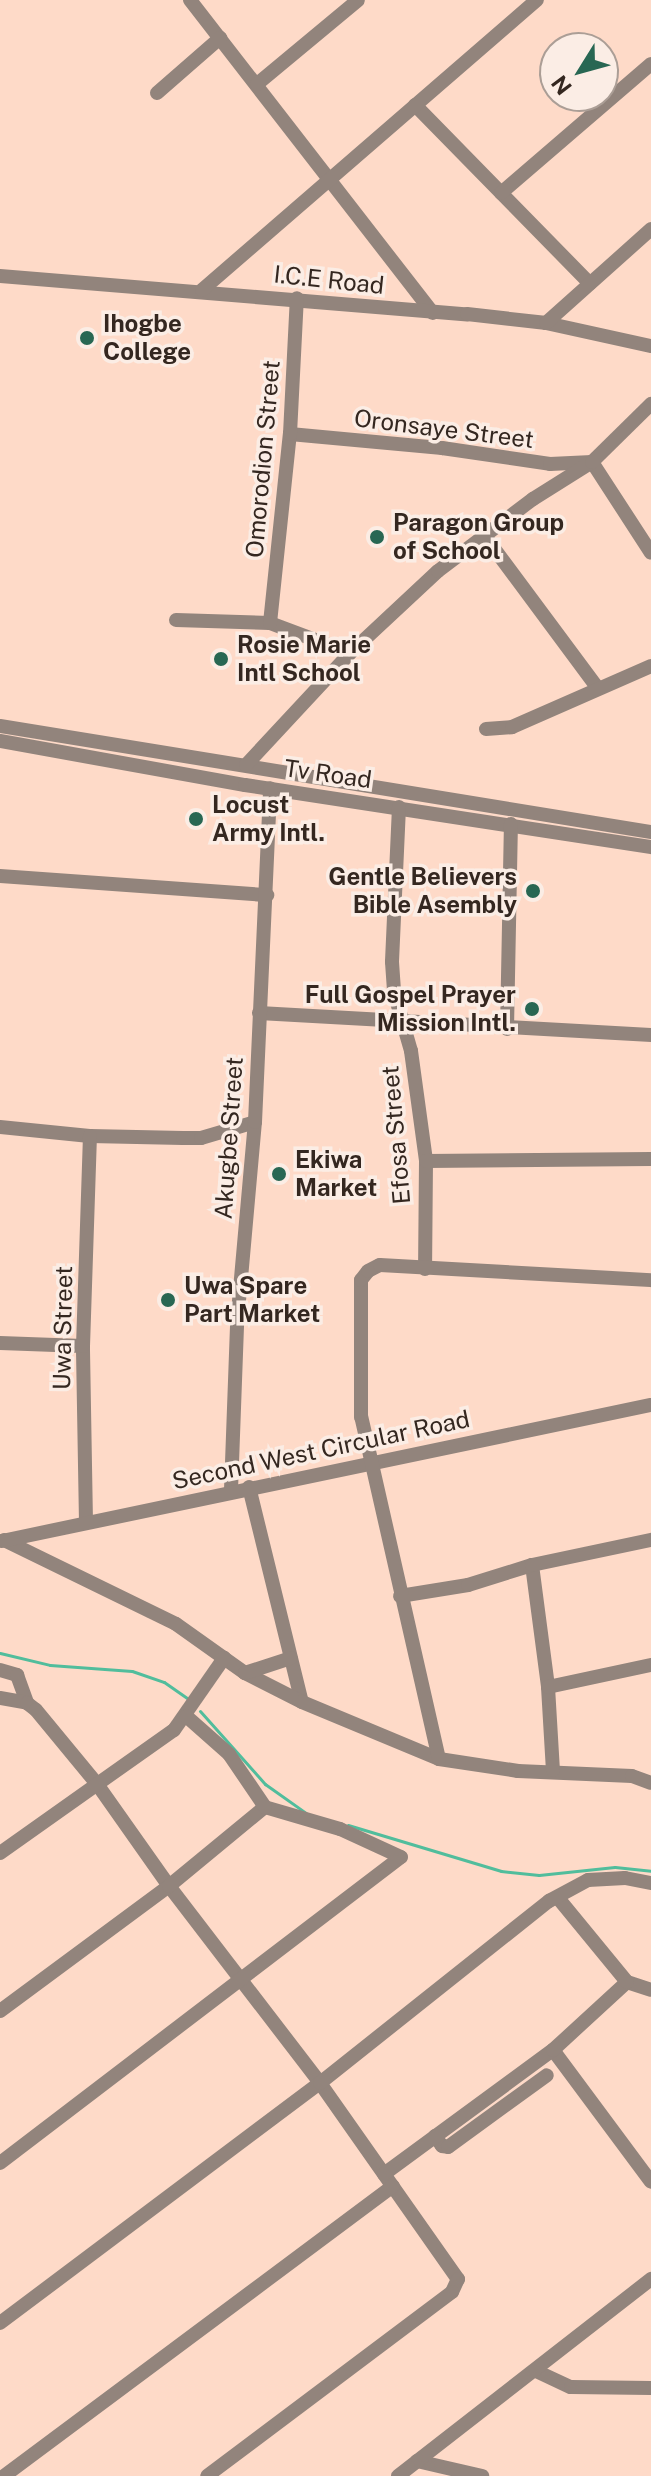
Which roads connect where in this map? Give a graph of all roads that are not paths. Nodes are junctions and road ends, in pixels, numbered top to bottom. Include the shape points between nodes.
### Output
1 (190, 0) edge
2 (358, 0) edge
3 (537, 0) edge
4 (220, 38) junction
5 (651, 64) edge
6 (257, 84) junction
7 (157, 93) dead end
8 (415, 105) junction
9 (330, 181) junction
10 (501, 193) junction
11 (651, 229) edge
12 (0, 276) edge
13 (590, 284) junction
14 (202, 290) junction
15 (297, 298) junction
16 (433, 313) junction
17 (546, 323) junction
18 (651, 346) edge
19 (651, 404) edge
20 (290, 434) junction
21 (592, 462) junction
22 (484, 535) junction
23 (651, 553) edge
24 (176, 620) dead end
25 (270, 623) junction
26 (350, 653) junction
27 (651, 666) edge
28 (597, 687) junction
29 (0, 726) edge
30 (486, 729) dead end
31 (0, 741) edge
32 (182, 755) junction
33 (246, 765) junction
34 (182, 773) junction
35 (270, 788) junction
36 (399, 807) junction
37 (511, 824) junction
38 (651, 832) edge
39 (651, 847) edge
40 (0, 876) edge
41 (267, 895) junction
42 (259, 1013) junction
43 (404, 1021) junction
44 (507, 1029) junction
45 (651, 1035) edge
46 (255, 1122) junction
47 (0, 1127) edge
48 (90, 1136) junction
49 (651, 1159) edge
50 (426, 1161) junction
51 (425, 1269) junction
52 (651, 1280) edge
53 (0, 1343) edge
54 (83, 1346) junction
55 (651, 1405) edge
56 (370, 1464) junction
57 (249, 1487) junction
58 (231, 1490) junction
59 (86, 1522) junction
60 (651, 1540) edge
61 (2, 1541) edge
62 (532, 1565) junction
63 (400, 1596) junction
64 (224, 1658) junction
65 (291, 1658) junction
66 (651, 1665) edge
67 (0, 1670) edge
68 (245, 1673) junction
69 (548, 1687) junction
70 (0, 1698) edge
71 (302, 1702) junction
72 (27, 1703) junction
73 (186, 1716) junction
74 (439, 1759) junction
75 (553, 1770) junction
76 (651, 1783) edge
77 (97, 1784) junction
78 (265, 1807) junction
79 (0, 1853) edge
80 (651, 1883) edge
81 (169, 1886) junction
82 (558, 1898) junction
83 (241, 1980) junction
84 (627, 1982) junction
85 (651, 1990) edge
86 (0, 2011) edge
87 (553, 2050) junction
88 (547, 2075) dead end
89 (320, 2083) junction
90 (435, 2136) junction
91 (0, 2163) edge
92 (389, 2180) junction
93 (651, 2182) edge
94 (651, 2279) edge
95 (0, 2323) edge
96 (536, 2371) junction
97 (651, 2388) edge
98 (417, 2461) junction
99 (4, 2476) edge
100 (207, 2476) edge
101 (398, 2476) edge
102 (482, 2476) edge

1 - 4 street
2 - 6 street
3 - 8 street
4 - 6 street
4 - 7 street
5 - 10 street
6 - 9 street
8 - 9 street
8 - 10 street
9 - 14 street
9 - 16 street
10 - 13 street
11 - 13 street
12 - 14 street, I.C.E Road
13 - 17 street
14 - 15 street, I.C.E Road
15 - 16 street, I.C.E Road
15 - 20 street, Omorodion Street
16 - 17 street, I.C.E Road
17 - 18 street, I.C.E Road
19 - 21 street
20 - 21 street, Oronsaye Street via 550,464
20 - 25 street, Omorodion Street
21 - 22 street
21 - 23 street
22 - 26 street
22 - 28 street
24 - 25 street
25 - 26 street
26 - 33 street
27 - 28 street
28 - 30 street via 512,727
29 - 32 street, Tv Road
31 - 34 street, Tv Road
32 - 33 street, Tv Road
32 - 34 street
33 - 38 street, Tv Road
34 - 35 street, Tv Road
35 - 36 street, Tv Road
35 - 41 street, Akugbe Street
36 - 37 street, Tv Road
36 - 43 street, Efosa Street via 392,962 394,992
37 - 39 street, Tv Road
37 - 44 street
40 - 41 street
41 - 42 street, Akugbe Street
42 - 43 street
42 - 46 street, Akugbe Street
43 - 44 street
43 - 50 street, Efosa Street
44 - 45 street
46 - 48 street via 201,1138
46 - 58 street, Akugbe Street via 237,1323
47 - 48 street
48 - 54 street, Uwa Street
49 - 50 street
50 - 51 street, Efosa Street
51 - 52 street
51 - 56 street via 380,1265 361,1280 361,1417
53 - 54 street
54 - 59 street, Uwa Street
55 - 56 street, Second West Circular Road
56 - 57 street, Second West Circular Road
56 - 63 street
57 - 58 street, Second West Circular Road
57 - 65 street
58 - 59 street, Second West Circular Road
59 - 61 street, Second West Circular Road
60 - 62 street
61 - 64 street via 176,1624
62 - 63 street via 468,1585
62 - 69 street
63 - 74 street
64 - 68 street
64 - 73 street
65 - 68 street
65 - 71 street
66 - 69 street
67 - 72 street via 20,1679
68 - 71 street
69 - 75 street
70 - 72 street
71 - 74 street
72 - 77 street
73 - 77 street
73 - 78 street via 229,1754
74 - 75 street via 518,1771
75 - 76 street via 632,1776
77 - 79 street
77 - 81 street
78 - 81 street
78 - 83 street via 340,1829 401,1857
80 - 82 street via 588,1880
81 - 83 street
81 - 86 street
82 - 84 street
82 - 89 street
83 - 89 street
83 - 91 street
84 - 85 street
84 - 87 street
87 - 90 street
87 - 93 street
88 - 90 street via 448,2147
89 - 92 street
89 - 95 street
90 - 92 street
92 - 99 street
92 - 100 street via 447,2258 457,2287
94 - 96 street
96 - 97 street via 571,2387
96 - 98 street
98 - 101 street
98 - 102 street

